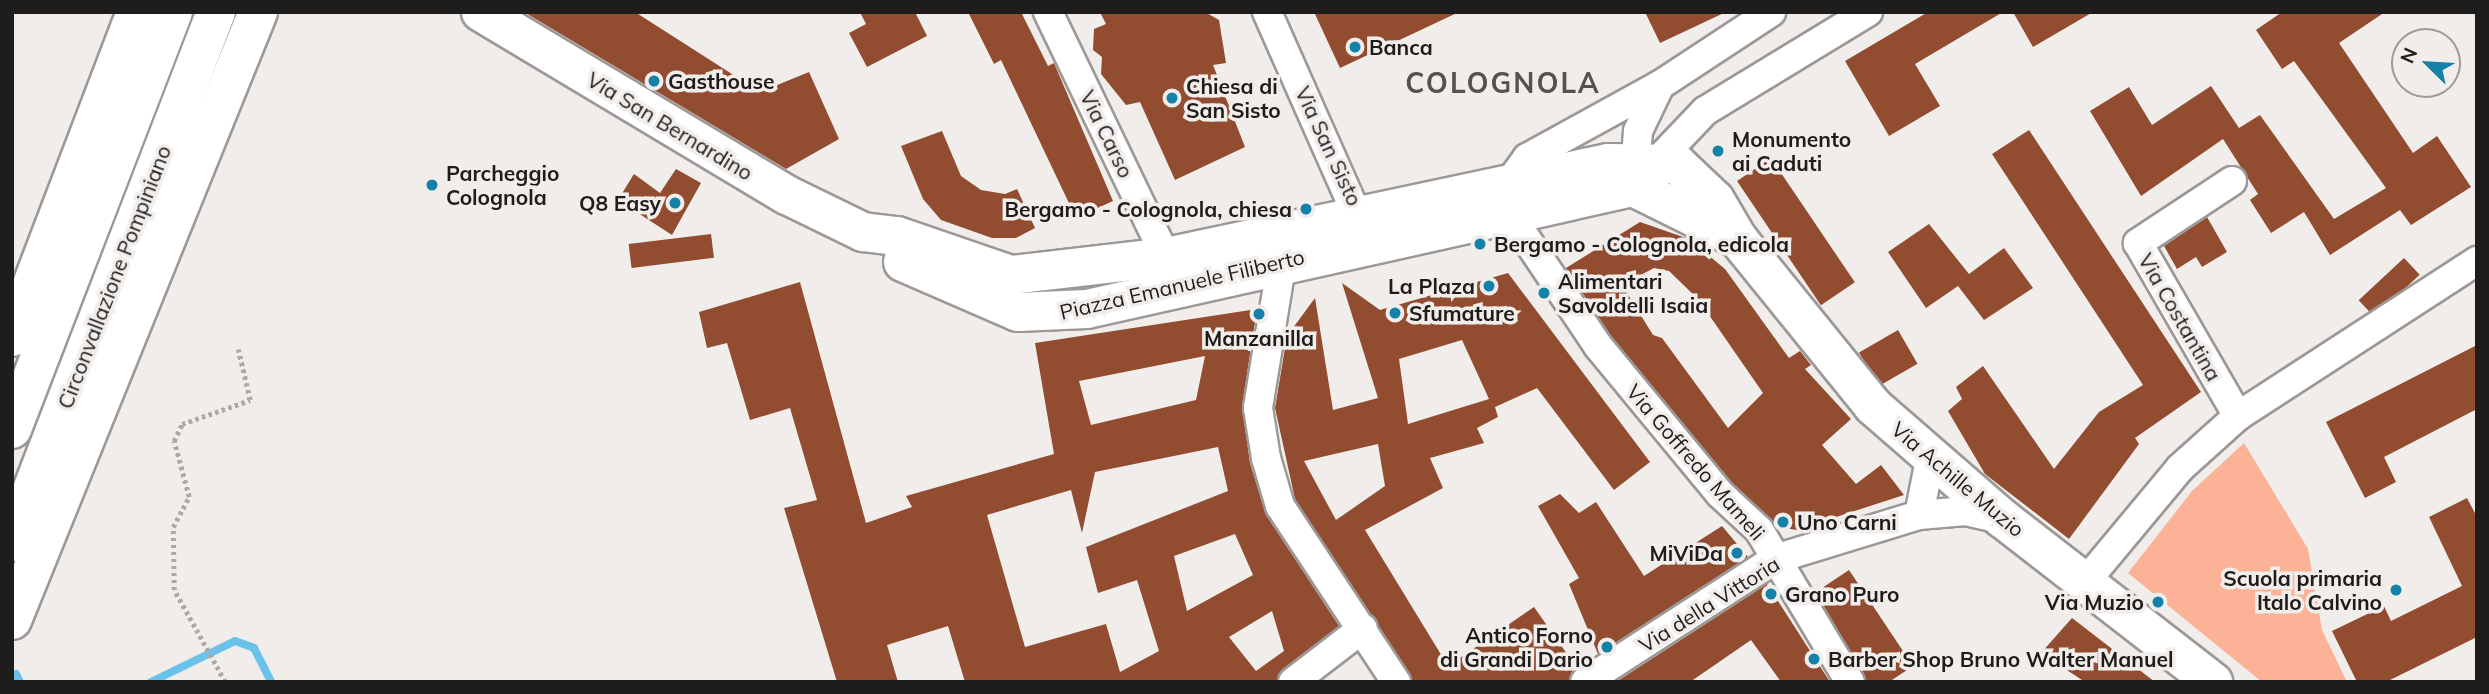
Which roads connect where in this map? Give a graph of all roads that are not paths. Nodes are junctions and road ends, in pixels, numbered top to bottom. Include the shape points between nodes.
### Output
1 (136, 12) edge
2 (173, 12) edge
3 (216, 12) edge
4 (258, 12) edge
5 (481, 12) edge
6 (1048, 12) edge
7 (1267, 12) edge
8 (1770, 12) edge
9 (1868, 12) edge
10 (1660, 85) junction
11 (1642, 170) junction
12 (2232, 181) dead end
13 (1509, 198) junction
14 (1364, 229) junction
15 (863, 232) junction
16 (1166, 257) junction
17 (1282, 261) junction
18 (2477, 261) edge
19 (12, 337) edge
20 (2238, 416) junction
21 (12, 429) edge
22 (1930, 460) junction
23 (1919, 515) junction
24 (2003, 519) junction
25 (12, 542) edge
26 (1775, 559) junction
27 (2086, 581) junction
28 (12, 620) edge
29 (1363, 628) junction
30 (1293, 682) edge
31 (1396, 682) edge
32 (1585, 682) edge
33 (1850, 682) edge
34 (2213, 682) edge

1 - 19 main road
2 - 21 main road, Circonvallazione Pompiniano
3 - 25 main road, Circonvallazione Pompiniano
4 - 28 main road
5 - 15 main road, Via San Bernardino via 787,195
6 - 16 street, Via Carso
7 - 14 street, Via San Sisto
8 - 10 street
9 - 11 street via 1705,111
10 - 11 street via 1639,131
10 - 13 street via 1527,158
11 - 13 main road, Piazza Emanuele Filiberto
11 - 22 main road, Via Achille Muzio via 1677,164 1696,180 1872,406
12 - 20 street, Via Costantina via 2138,243
13 - 14 main road, Piazza Emanuele Filiberto
13 - 26 street, Via Goffredo Mameli via 1598,346 1720,494 1759,530
14 - 16 main road, Piazza Emanuele Filiberto
14 - 17 main road, Piazza Emanuele Filiberto
15 - 16 main road, Piazza Emanuele Filiberto via 897,236 1011,275
15 - 17 main road, Piazza Emanuele Filiberto via 885,254 1018,312 1087,309
17 - 29 street via 1258,408 1266,458 1280,506
18 - 20 street
20 - 27 street via 2180,468
22 - 23 street
22 - 24 main road, Via Achille Muzio
23 - 24 street, Via della Vittoria via 1966,511
23 - 26 street, Via della Vittoria
24 - 27 main road, Via Achille Muzio
26 - 32 street, Via della Vittoria
26 - 33 street, Via Goffredo Mameli
27 - 34 main road, Via Achille Muzio
29 - 30 street
29 - 31 street

